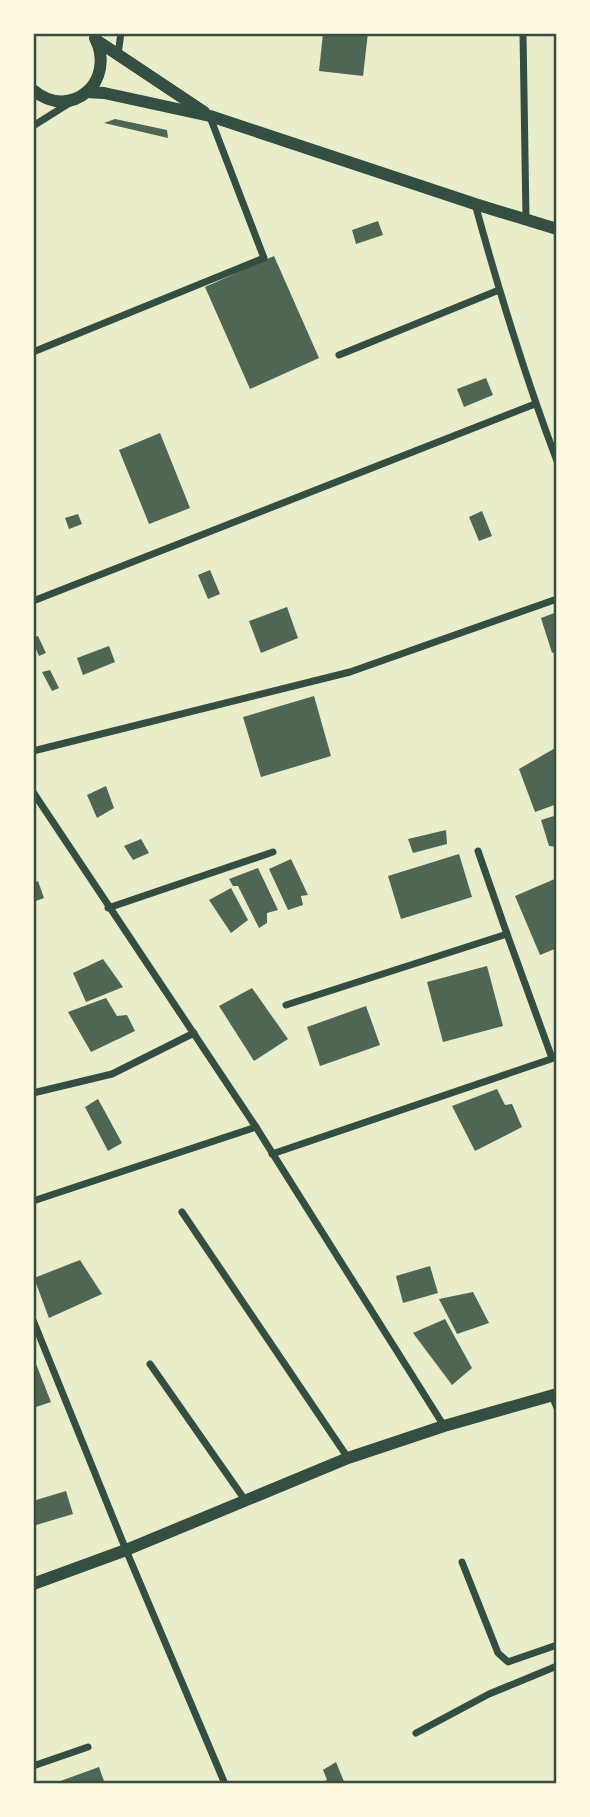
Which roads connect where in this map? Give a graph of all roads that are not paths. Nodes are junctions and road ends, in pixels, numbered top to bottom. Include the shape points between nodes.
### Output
1 (121, 33) edge
2 (523, 33) edge
3 (93, 36) edge
4 (118, 54) junction
5 (33, 90) edge
6 (81, 96) junction
7 (210, 116) junction
8 (33, 127) edge
9 (475, 204) junction
10 (526, 219) junction
11 (557, 229) edge
12 (499, 290) junction
13 (33, 352) edge
14 (339, 355) dead end
15 (535, 404) junction
16 (557, 461) edge
17 (557, 599) edge
18 (33, 601) edge
19 (33, 751) edge
20 (33, 792) edge
21 (478, 851) dead end
22 (273, 852) dead end
23 (108, 908) junction
24 (508, 934) junction
25 (286, 1004) dead end
26 (194, 1032) junction
27 (554, 1058) edge
28 (33, 1093) edge
29 (256, 1128) junction
30 (272, 1154) junction
31 (33, 1201) edge
32 (182, 1212) dead end
33 (33, 1320) edge
34 (150, 1364) dead end
35 (555, 1399) edge
36 (444, 1426) junction
37 (348, 1458) junction
38 (245, 1500) junction
39 (127, 1550) junction
40 (462, 1562) dead end
41 (33, 1584) edge
42 (557, 1645) edge
43 (557, 1666) edge
44 (416, 1732) dead end
45 (88, 1747) dead end
46 (33, 1766) edge
47 (225, 1784) edge

1 - 4 street
2 - 10 street
3 - 4 street
3 - 6 street via 102,62 94,84
4 - 7 street
5 - 6 street via 51,100
6 - 7 street via 104,93
6 - 8 street
7 - 9 street
7 - 13 street via 264,258
9 - 10 street
9 - 12 street
10 - 11 street
12 - 14 street
12 - 15 street
15 - 16 street
15 - 18 street
17 - 19 street via 350,673
20 - 23 street
21 - 24 street
22 - 23 street
23 - 26 street
24 - 25 street
24 - 27 street
26 - 28 street via 112,1074
26 - 29 street
27 - 30 street
29 - 30 street
29 - 31 street
30 - 36 street
32 - 37 street
33 - 39 street
34 - 38 street
35 - 36 street
36 - 37 street
37 - 38 street
38 - 39 street
39 - 41 street
39 - 47 street
40 - 42 street via 498,1653 508,1662
43 - 44 street
45 - 46 street

